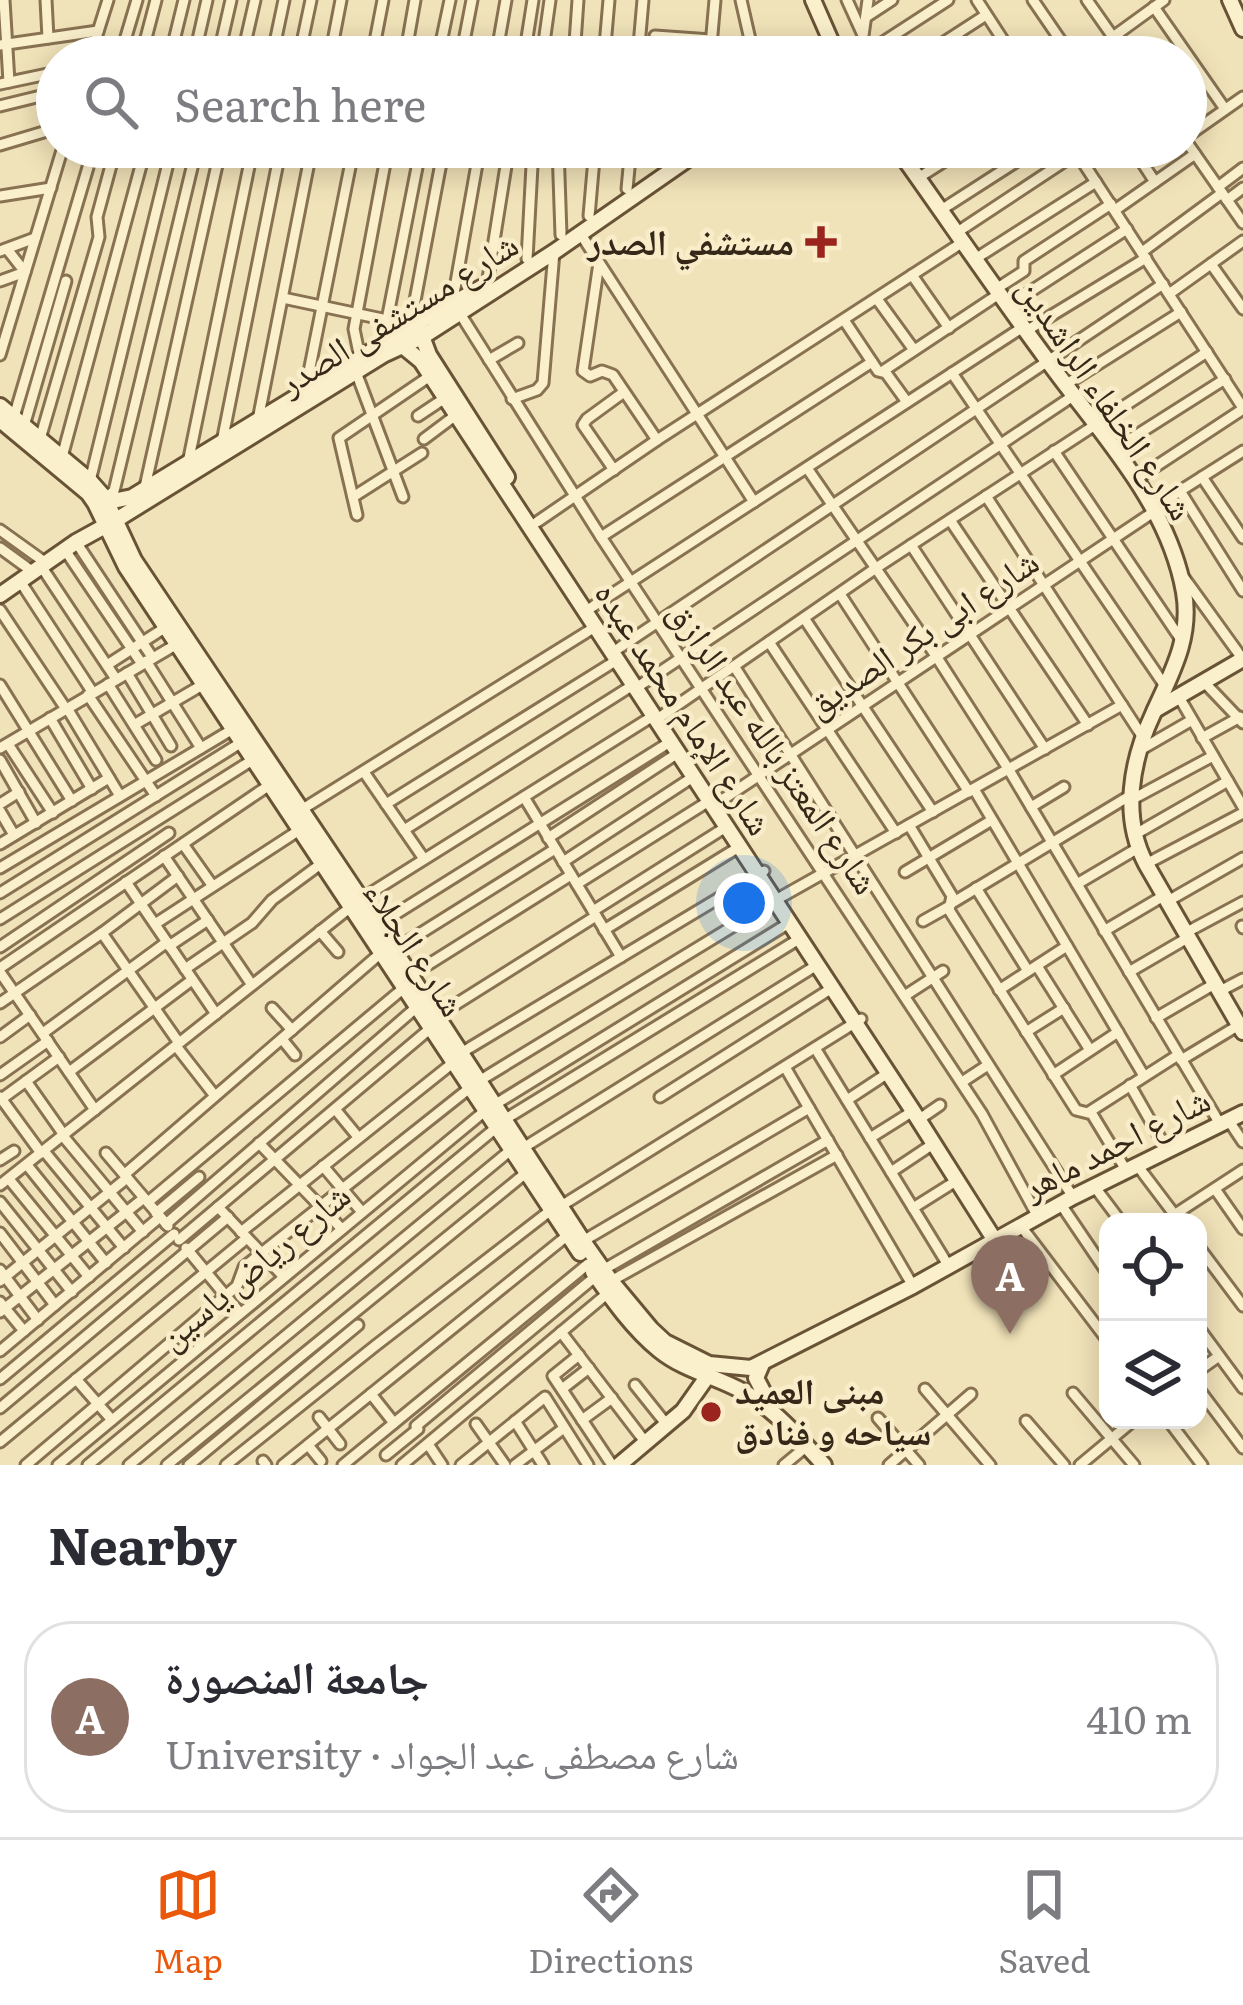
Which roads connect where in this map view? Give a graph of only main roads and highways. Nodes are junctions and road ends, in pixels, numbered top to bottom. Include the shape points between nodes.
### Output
1 (813, 0) edge
2 (1230, 0) edge
3 (1243, 29) edge
4 (824, 36) edge
5 (658, 168) edge
6 (674, 168) edge
7 (912, 168) edge
8 (456, 308) junction
9 (421, 327) junction
10 (392, 346) junction
11 (425, 358) junction
12 (358, 365) junction
13 (0, 406) edge
14 (13, 421) edge
15 (42, 445) junction
16 (224, 447) junction
17 (106, 500) junction
18 (111, 522) junction
19 (21, 579) edge
20 (613, 646) junction
21 (1242, 655) edge
22 (1178, 674) junction
23 (1173, 693) junction
24 (658, 715) junction
25 (714, 801) junction
26 (292, 804) junction
27 (761, 873) junction
28 (778, 899) junction
29 (356, 902) junction
30 (387, 953) junction
31 (408, 981) junction
32 (436, 1021) junction
33 (858, 1021) junction
34 (1241, 1029) edge
35 (918, 1114) junction
36 (1231, 1119) edge
37 (517, 1148) junction
38 (556, 1208) junction
39 (998, 1237) junction
40 (662, 1346) junction
41 (762, 1364) junction
42 (740, 1368) joint
43 (707, 1377) junction
44 (767, 1408) junction
45 (615, 1465) edge
46 (824, 1465) edge

1 - 4 main road
2 - 3 main road
5 - 8 main road, شارع مستشفى الصدر
6 - 8 main road, شارع مستشفى الصدر
7 - 22 main road, شارع الخلفاء الراشدين via 1154,510 1186,602
8 - 9 main road, شارع مستشفى الصدر
9 - 10 main road, شارع مستشفى الصدر
9 - 11 main road, شارع الإمام محمد عبده
10 - 11 main road, شارع الإمام محمد عبده
10 - 12 main road, شارع مستشفى الصدر
11 - 20 main road, شارع الإمام محمد عبده
11 - 20 main road, شارع الإمام محمد عبده
12 - 16 main road, شارع مستشفى الصدر
12 - 16 main road, شارع مستشفى الصدر
13 - 14 main road, شارع الجلاء
14 - 15 main road, شارع الجلاء
14 - 15 main road, شارع الجلاء
15 - 17 main road, شارع الجلاء
15 - 18 main road, شارع الجلاء
16 - 17 main road, شارع مستشفى الصدر via 124,500
16 - 18 main road, شارع مستشفى الصدر
17 - 18 main road, شارع الجلاء
18 - 19 main road, شارع مستشفى الصدر
18 - 26 main road, شارع الجلاء
18 - 26 main road, شارع الجلاء via 126,567
20 - 24 main road, شارع الإمام محمد عبده
21 - 22 main road via 1201,676
21 - 23 main road
22 - 23 main road, شارع الخلفاء الراشدين
23 - 34 main road, شارع الخلفاء الراشدين via 1155,710 1142,744 1131,798 1136,841
24 - 25 main road, شارع الإمام محمد عبده
24 - 25 main road, شارع الإمام محمد عبده
25 - 27 main road, شارع الإمام محمد عبده
25 - 27 main road, شارع الإمام محمد عبده
26 - 29 main road, شارع الجلاء
26 - 29 main road, شارع الجلاء via 301,829
27 - 28 main road, شارع الإمام محمد عبده
28 - 33 main road, شارع الإمام محمد عبده
28 - 33 main road, شارع الإمام محمد عبده
29 - 30 main road, شارع الجلاء
29 - 30 main road, شارع الجلاء via 378,925
30 - 31 main road, شارع الجلاء
31 - 32 main road, شارع الجلاء
31 - 32 main road, شارع الجلاء via 418,1006
32 - 37 main road, شارع الجلاء
33 - 35 main road, شارع الإمام محمد عبده
33 - 35 main road, شارع الإمام محمد عبده
35 - 39 main road, شارع الإمام محمد عبده
35 - 39 main road, شارع الإمام محمد عبده
36 - 39 main road, شارع احمد ماهر
37 - 38 main road, شارع الجلاء
37 - 38 main road, شارع الجلاء
38 - 40 main road, شارع الجلاء via 601,1277
39 - 41 main road, شارع احمد ماهر
40 - 42 main road, شارع الجلاء
40 - 43 main road, شارع الجلاء
41 - 42 main road, شارع احمد ماهر
41 - 44 main road via 756,1378
43 - 44 main road, شارع الجلاء
43 - 45 main road via 691,1403
44 - 46 main road, شارع الجلاء

